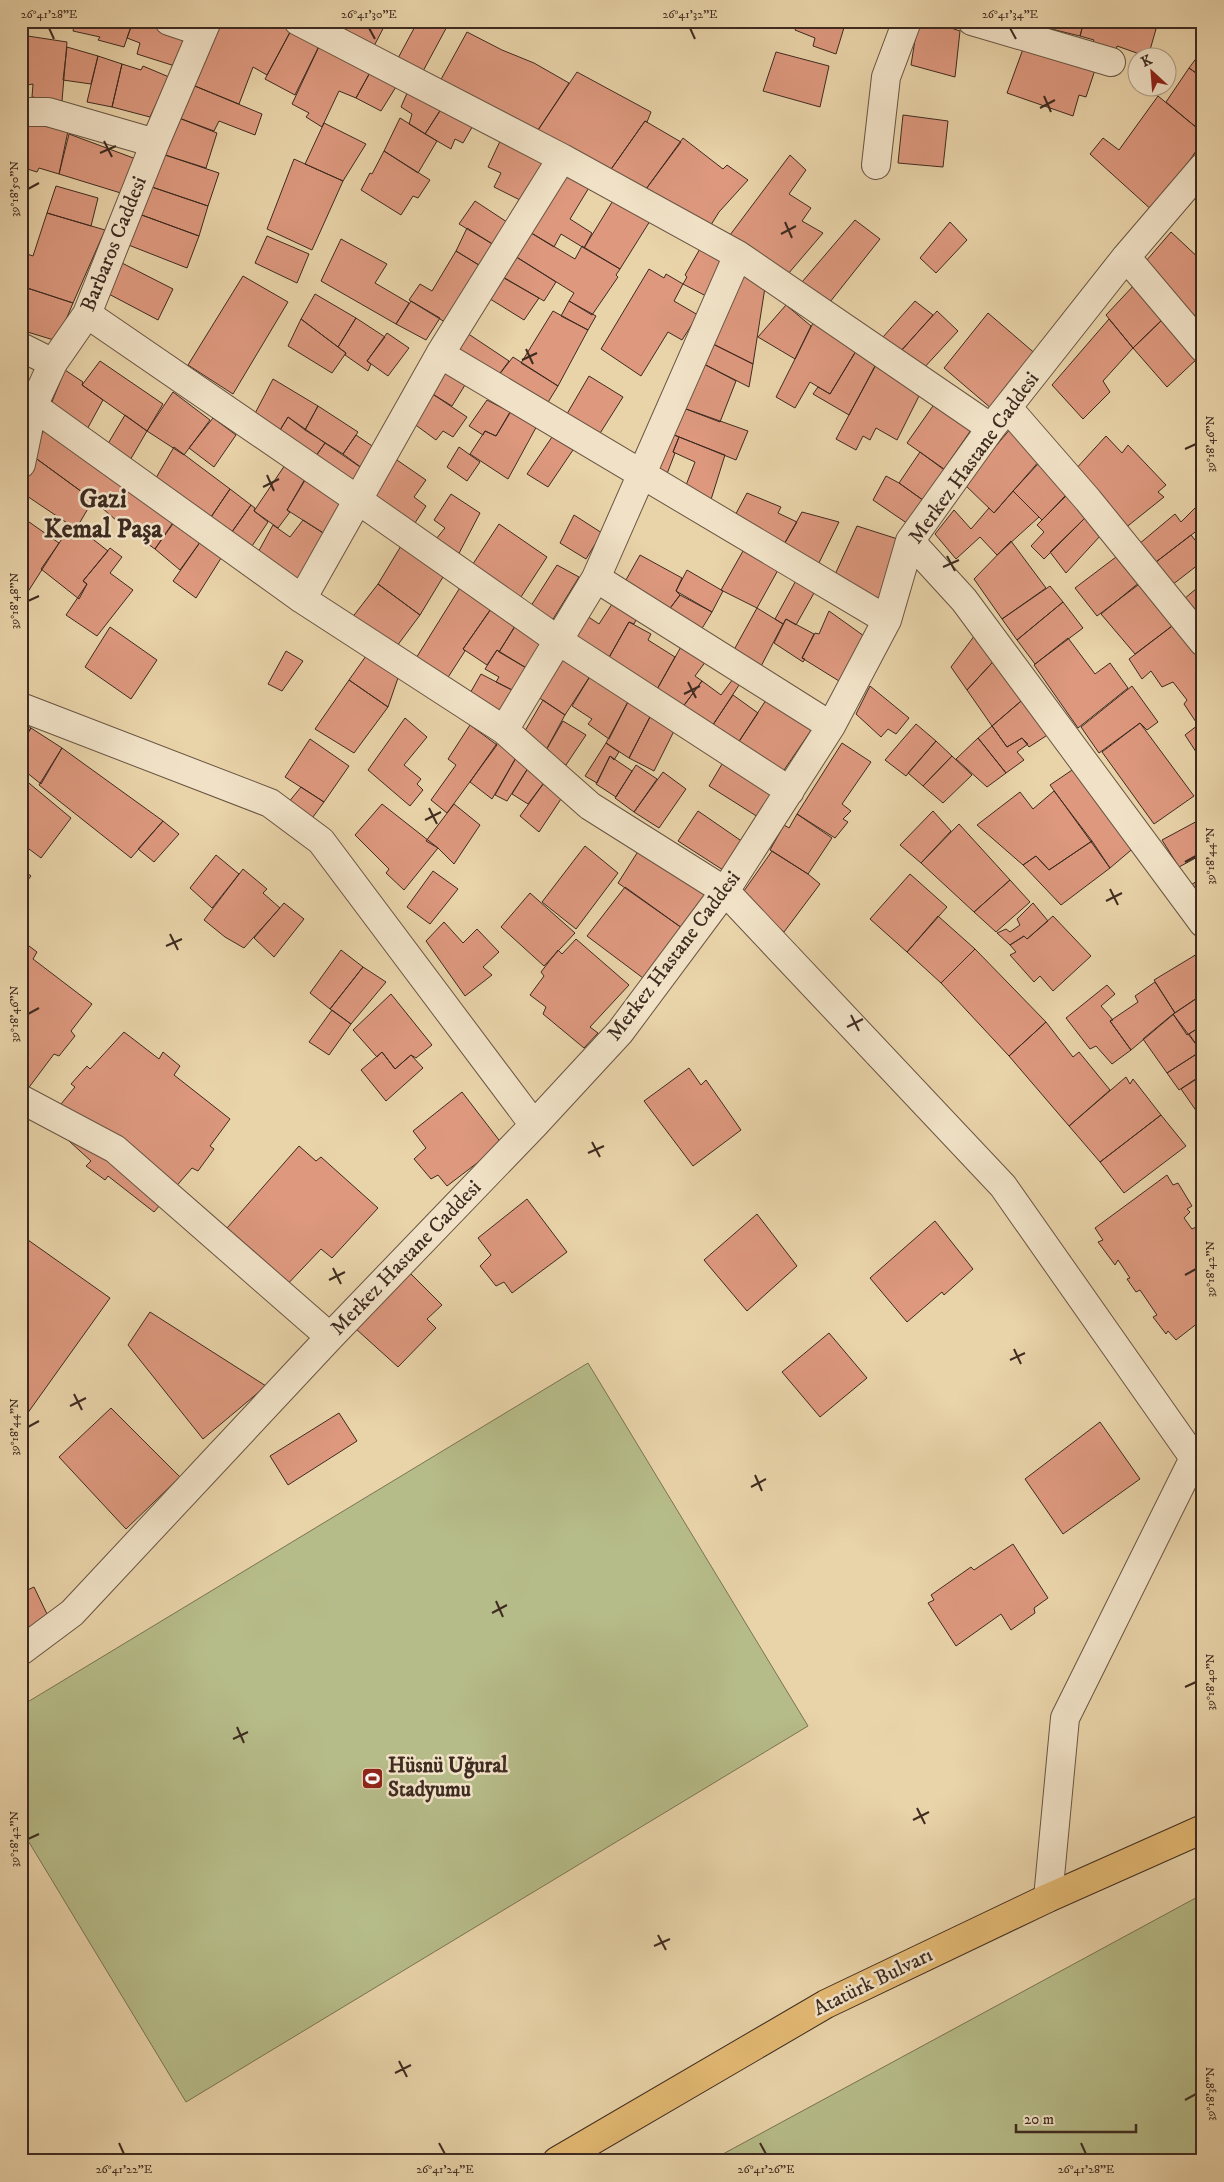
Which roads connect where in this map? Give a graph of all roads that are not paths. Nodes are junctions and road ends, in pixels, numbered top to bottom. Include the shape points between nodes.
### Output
1 (169, 21) edge
2 (298, 21) edge
3 (906, 21) edge
4 (972, 21) edge
5 (204, 27) edge
6 (1111, 62) dead end
7 (21, 112) edge
8 (154, 143) junction
9 (562, 158) junction
10 (876, 165) dead end
11 (1203, 168) edge
12 (738, 255) junction
13 (1126, 257) junction
14 (86, 314) junction
15 (21, 347) edge
16 (1203, 348) edge
17 (440, 354) junction
18 (53, 363) junction
19 (33, 406) junction
20 (999, 418) junction
21 (21, 464) edge
22 (642, 474) junction
23 (358, 500) junction
24 (910, 541) junction
25 (596, 578) junction
26 (302, 599) junction
27 (887, 620) junction
28 (559, 641) junction
29 (1203, 642) edge
30 (21, 707) edge
31 (831, 726) junction
32 (504, 730) junction
33 (790, 791) junction
34 (725, 891) junction
35 (1203, 922) edge
36 (21, 1099) edge
37 (534, 1125) junction
38 (330, 1337) junction
39 (21, 1650) edge
40 (1203, 1829) edge
41 (1048, 1898) junction
42 (557, 2161) edge

1 - 5 street
2 - 9 street
3 - 10 street via 886,77
4 - 6 street
5 - 8 street, Barbaros Caddesi
7 - 8 street via 48,112
8 - 14 street, Barbaros Caddesi
9 - 12 street
9 - 17 street
11 - 13 street, Merkez Hastane Caddesi
12 - 20 street
12 - 22 street
13 - 16 street
13 - 20 street, Merkez Hastane Caddesi
14 - 18 street, Barbaros Caddesi
14 - 23 street
15 - 18 street
17 - 22 street
17 - 23 street
18 - 19 street, Barbaros Caddesi
19 - 21 street, Barbaros Caddesi
19 - 26 street
20 - 24 street, Merkez Hastane Caddesi
20 - 29 street via 1088,500
22 - 25 street
22 - 27 street
23 - 26 street
23 - 28 street
24 - 27 street, Merkez Hastane Caddesi
24 - 35 street via 964,600
25 - 28 street
25 - 31 street
26 - 32 street
27 - 31 street, Merkez Hastane Caddesi
28 - 32 street
28 - 33 street
30 - 37 street via 270,803 321,841
31 - 33 street, Merkez Hastane Caddesi
32 - 34 street via 590,806
33 - 34 street, Merkez Hastane Caddesi
34 - 37 street, Merkez Hastane Caddesi via 620,1032
34 - 41 street via 1003,1186 1194,1458 1065,1718
36 - 38 street via 115,1149
37 - 38 street, Merkez Hastane Caddesi
38 - 39 street, Merkez Hastane Caddesi via 72,1613
40 - 41 main road, Atatürk Bulvarı
41 - 42 main road, Atatürk Bulvarı via 826,2004

